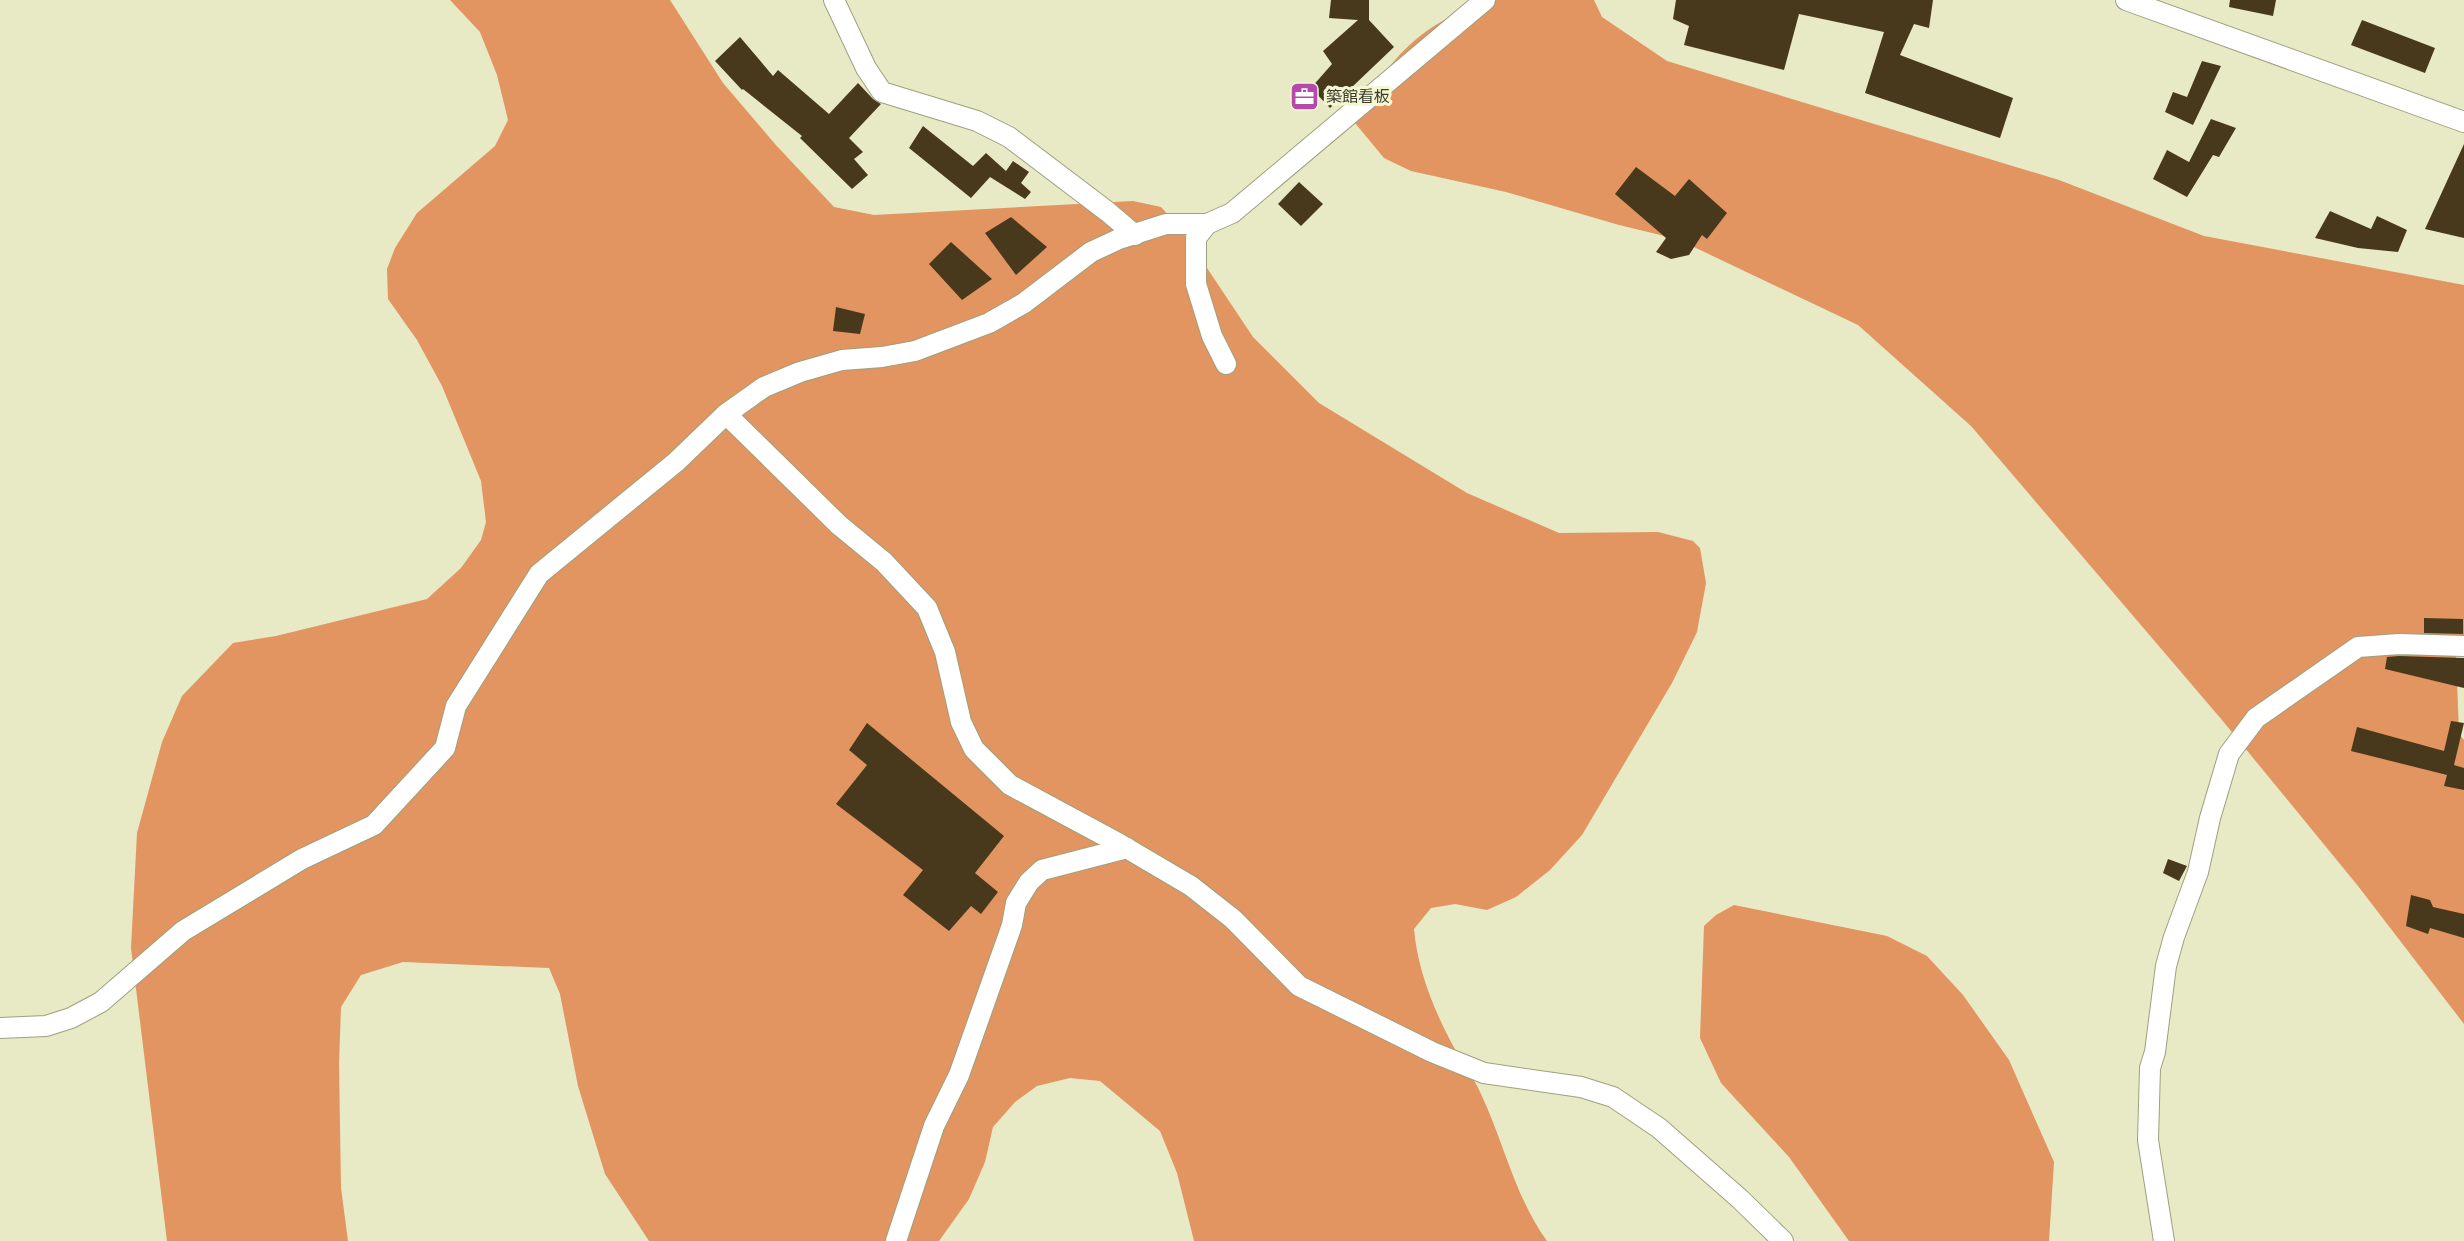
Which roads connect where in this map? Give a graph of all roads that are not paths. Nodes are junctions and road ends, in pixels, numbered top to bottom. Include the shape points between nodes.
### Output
1 (834, 0) edge
2 (1485, 0) edge
3 (2127, 0) edge
4 (2464, 122) edge
5 (1207, 224) junction
6 (1135, 235) junction
7 (1226, 364) dead end
8 (726, 414) junction
9 (2464, 646) edge
10 (1127, 848) junction
11 (0, 1028) edge
12 (896, 1241) edge
13 (1783, 1241) edge
14 (2164, 1241) edge

1 - 6 street via 866,68 882,92 977,121 1009,137
2 - 5 street via 1232,213
3 - 4 street
5 - 6 street via 1166,224
5 - 7 street via 1196,238 1196,284 1212,336
6 - 8 street via 1091,252 1024,303 989,323 915,351 842,360 800,372 764,387
8 - 10 street via 839,525 884,562 927,608 945,652 961,722 974,750 1010,785
8 - 11 street via 676,462 539,574 456,706 445,748 374,825 302,860 183,931 101,1002 46,1026
9 - 14 street via 2358,647 2256,718 2229,754 2198,872 2169,957 2150,1068 2148,1140
10 - 12 street via 1042,870 1016,903 959,1075 934,1126
10 - 13 street via 1191,886 1233,919 1299,986 1432,1052 1484,1073 1581,1087 1613,1097 1659,1128

